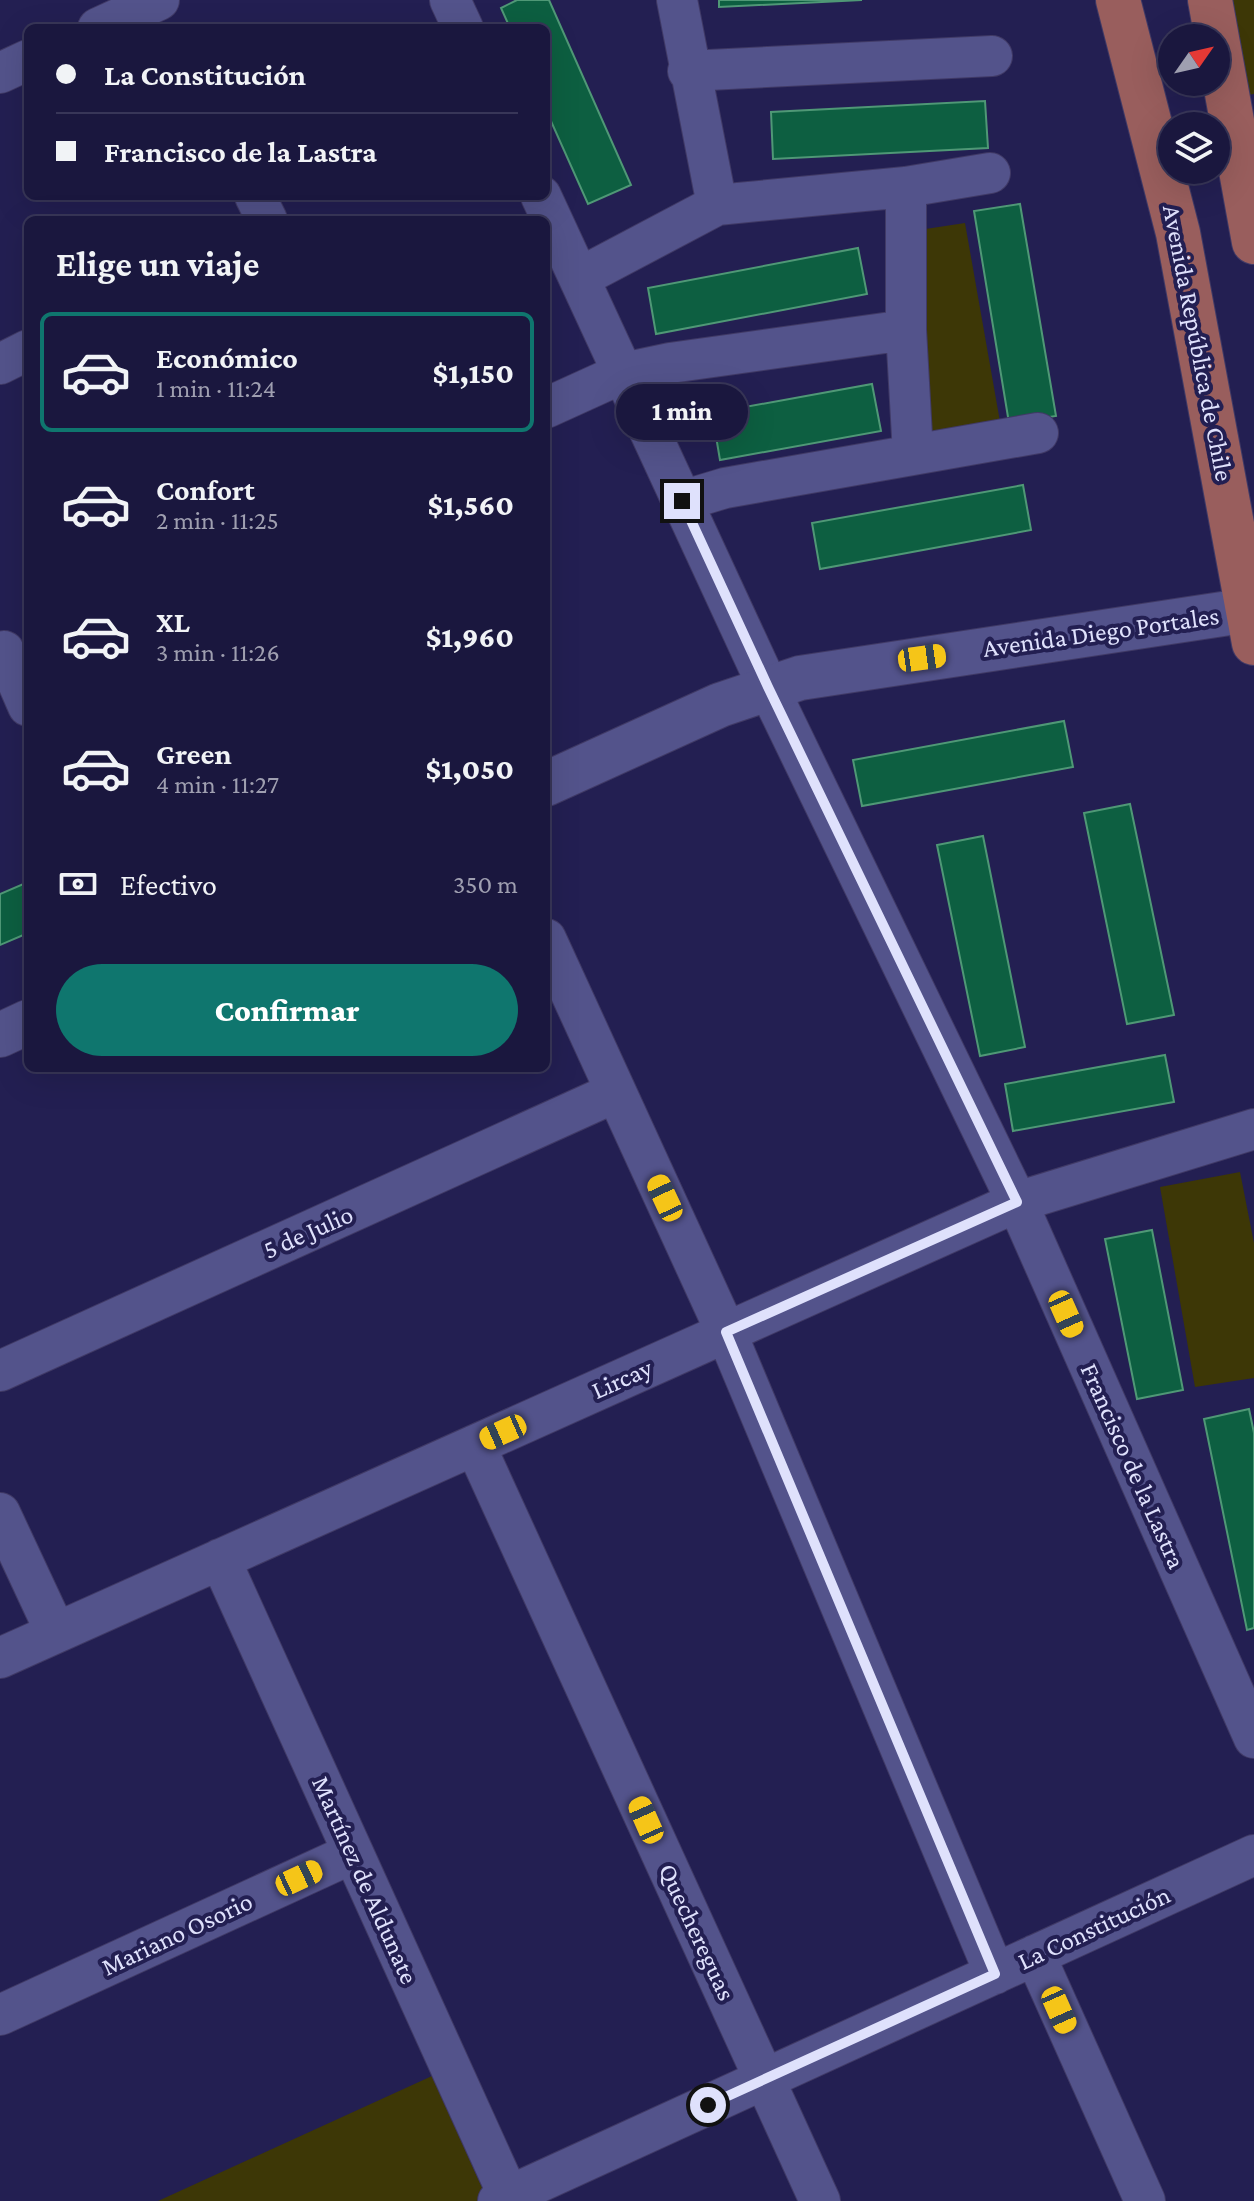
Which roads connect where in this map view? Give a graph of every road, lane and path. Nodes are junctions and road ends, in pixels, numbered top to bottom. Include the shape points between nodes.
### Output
1 (160, 0) edge
2 (450, 0) edge
3 (677, 0) edge
4 (1118, 0) edge
5 (1210, 0) edge
6 (107, 24) edge
7 (173, 24) edge
8 (461, 24) edge
9 (992, 56) dead end
10 (24, 62) edge
11 (688, 71) junction
12 (0, 73) edge
13 (1243, 118) edge
14 (990, 173) dead end
15 (906, 187) junction
16 (543, 200) edge
17 (717, 205) junction
18 (1254, 242) edge
19 (579, 278) junction
20 (906, 330) junction
21 (24, 352) edge
22 (0, 364) edge
23 (623, 373) junction
24 (550, 406) edge
25 (1038, 433) dead end
26 (913, 454) junction
27 (682, 501) junction
28 (1251, 626) edge
29 (11, 648) edge
30 (768, 687) junction
31 (24, 692) edge
32 (550, 782) edge
33 (550, 948) edge
34 (24, 1024) edge
35 (0, 1035) edge
36 (616, 1092) junction
37 (1254, 1129) edge
38 (1017, 1202) junction
39 (726, 1332) junction
40 (0, 1371) edge
41 (475, 1445) junction
42 (0, 1513) edge
43 (220, 1559) junction
44 (56, 1633) junction
45 (0, 1658) edge
46 (1254, 1738) edge
47 (353, 1853) junction
48 (1254, 1855) edge
49 (1035, 1955) junction
50 (995, 1974) junction
51 (0, 2015) edge
52 (764, 2079) junction
53 (506, 2199) edge
54 (820, 2201) edge
55 (1145, 2201) edge

1 - 6 street
1 - 7 street
2 - 8 street
3 - 11 street
4 - 28 main road, Avenida República de Chile via 1178,233
5 - 13 main road
9 - 11 street
10 - 12 street
11 - 17 street
13 - 18 main road
14 - 15 street
15 - 17 street
15 - 20 street
16 - 19 street, Francisco de la Lastra
17 - 19 street
19 - 23 street, Francisco de la Lastra
20 - 23 street
20 - 26 street
21 - 22 street
23 - 24 street
23 - 27 street, Francisco de la Lastra
25 - 26 street
26 - 27 street via 725,488
27 - 30 street, Francisco de la Lastra
28 - 30 street, Avenida Diego Portales via 833,671
29 - 31 street
30 - 32 street, Avenida Diego Portales
30 - 38 street, Francisco de la Lastra
33 - 36 street
34 - 35 street
36 - 39 street
36 - 40 street, 5 de Julio
37 - 38 street, Lircay
38 - 39 street, Lircay
38 - 46 street, Francisco de la Lastra
39 - 41 street, Lircay
39 - 50 street
41 - 43 street, Lircay
41 - 52 street, Quechereguas
42 - 44 street
43 - 44 street, Lircay
43 - 47 street, Martínez de Aldunate
44 - 45 street, Lircay
47 - 51 street, Mariano Osorio
47 - 53 street, Martínez de Aldunate
48 - 49 street, La Constitución
49 - 50 street, La Constitución
49 - 55 street
50 - 52 street, La Constitución
52 - 53 street, La Constitución
52 - 54 street, Quechereguas

